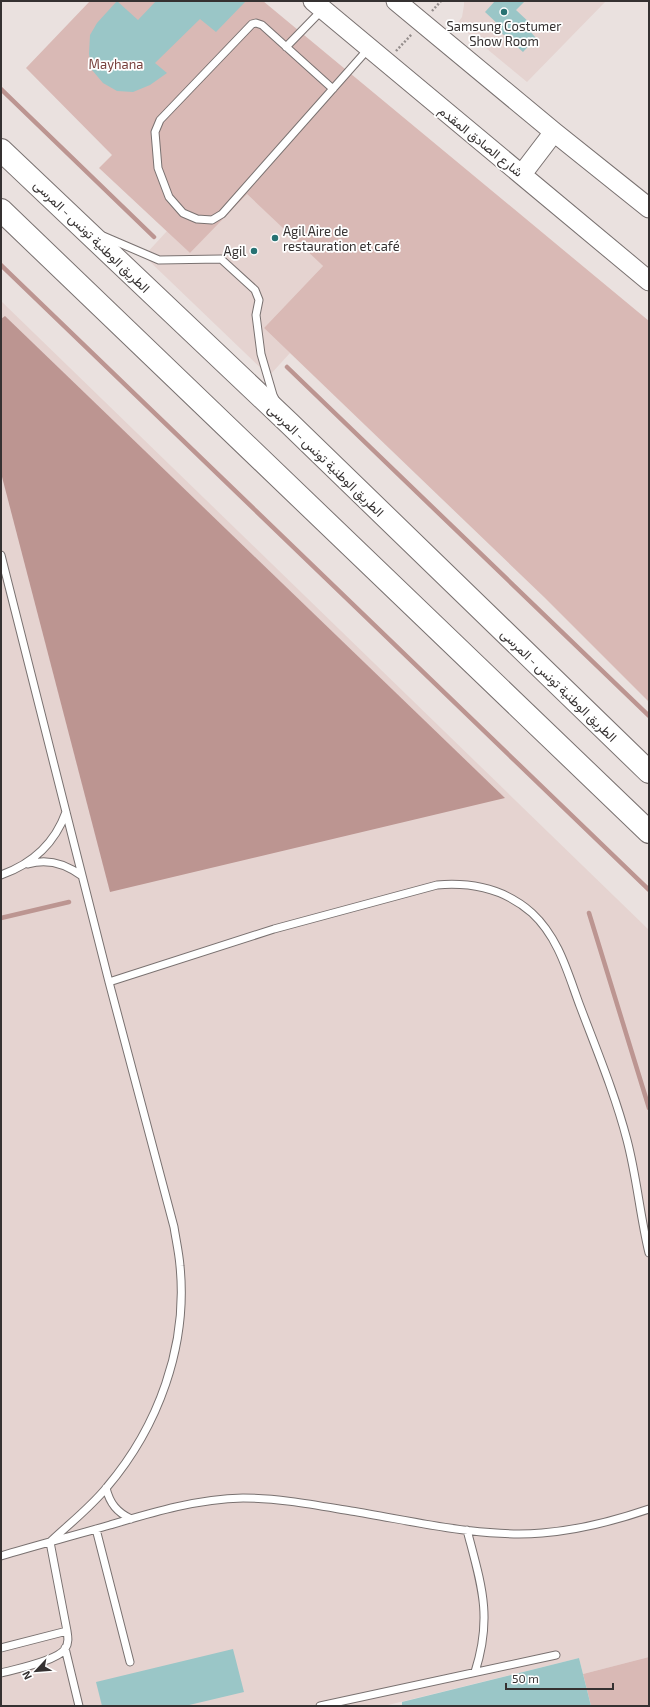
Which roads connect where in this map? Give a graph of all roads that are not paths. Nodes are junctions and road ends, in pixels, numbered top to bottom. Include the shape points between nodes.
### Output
1 (396, 1) edge
2 (318, 5) edge
3 (286, 47) junction
4 (370, 48) junction
5 (333, 89) junction
6 (554, 132) junction
7 (1, 150) edge
8 (522, 174) junction
9 (649, 208) edge
10 (1, 210) edge
11 (81, 227) junction
12 (649, 281) edge
13 (289, 423) junction
14 (1, 554) edge
15 (649, 772) edge
16 (66, 811) junction
17 (649, 832) edge
18 (22, 866) junction
19 (1, 875) edge
20 (82, 876) junction
21 (109, 982) junction
22 (649, 1253) edge
23 (106, 1488) junction
24 (649, 1509) edge
25 (131, 1519) junction
26 (96, 1529) junction
27 (467, 1530) junction
28 (50, 1542) junction
29 (1, 1556) edge
30 (67, 1631) junction
31 (1, 1648) edge
32 (65, 1648) junction
33 (556, 1655) dead end
34 (130, 1662) dead end
35 (475, 1672) junction
36 (1, 1673) edge
37 (79, 1706) edge
38 (320, 1706) edge

1 - 6 main road
2 - 3 lane
2 - 4 main road, شارع الصادق المقدم
3 - 5 lane
3 - 5 lane via 262,26 252,24 160,120 154,132 158,168 168,197 183,212 197,219 212,220 222,214
4 - 5 lane
4 - 8 main road, شارع الصادق المقدم
6 - 8 main road
6 - 9 main road
7 - 11 highway, الطريق الوطنية تونس - المرسى
8 - 12 main road, شارع الصادق المقدم
10 - 17 highway
11 - 13 highway, الطريق الوطنية تونس - المرسى
11 - 13 lane via 159,260 221,259 255,290 259,300 256,315 261,354 273,395
13 - 15 highway, الطريق الوطنية تونس - المرسى
14 - 16 lane
16 - 18 lane via 53,838 34,858
16 - 20 lane
18 - 19 lane
18 - 20 lane via 53,862 73,869
20 - 21 lane
21 - 22 lane via 274,929 437,885 480,886 507,896 521,904 544,925 560,952 620,1112
21 - 23 lane via 174,1227 180,1267 180,1307 176,1346 166,1385 131,1457
23 - 25 lane via 114,1508
23 - 28 lane
24 - 27 lane via 581,1529 548,1533
25 - 26 lane
25 - 27 lane via 193,1503 227,1499 268,1499
26 - 28 lane
26 - 34 lane
27 - 35 lane via 484,1607 484,1640
28 - 29 lane
28 - 30 lane
30 - 31 lane
30 - 32 lane via 68,1640
32 - 36 lane via 59,1655
32 - 37 lane
33 - 35 lane
35 - 38 lane

